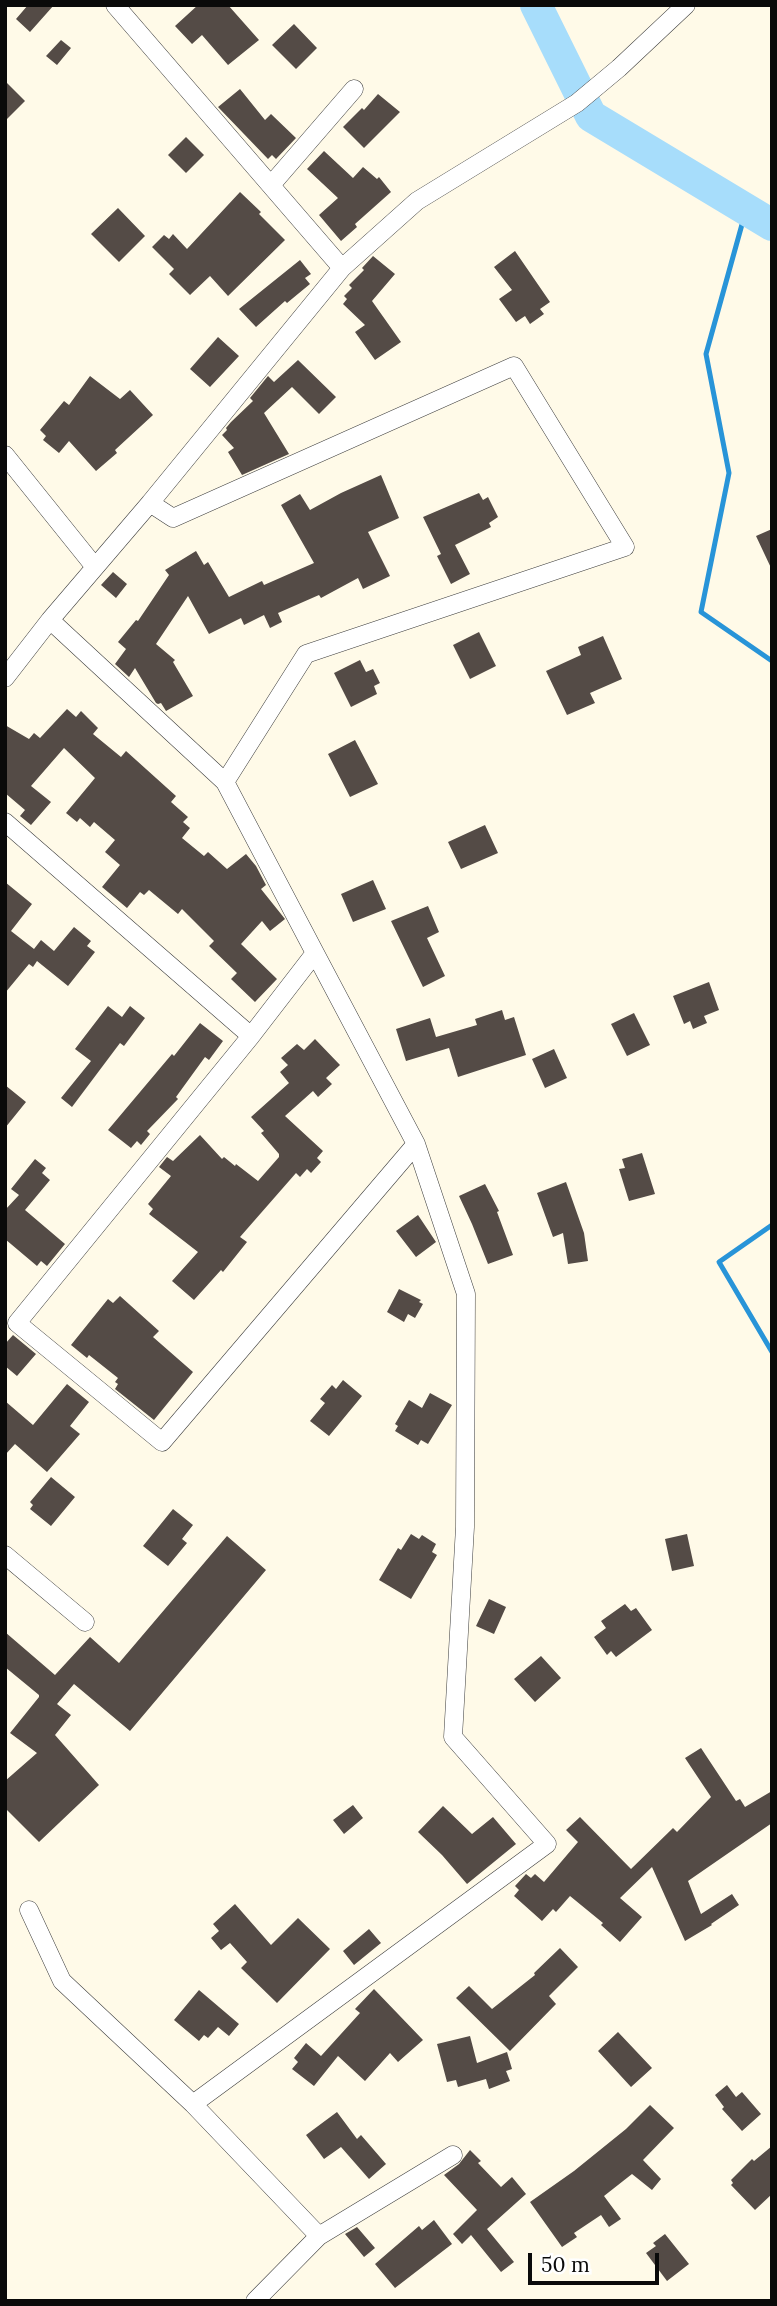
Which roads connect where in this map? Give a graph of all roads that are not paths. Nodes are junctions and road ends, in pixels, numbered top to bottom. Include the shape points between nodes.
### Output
1 (115, 5) edge
2 (686, 5) edge
3 (354, 89) dead end
4 (271, 184) junction
5 (342, 268) junction
6 (5, 455) edge
7 (150, 503) junction
8 (95, 567) junction
9 (50, 620) junction
10 (5, 678) edge
11 (225, 782) junction
12 (5, 822) edge
13 (316, 953) junction
14 (251, 1036) junction
15 (416, 1144) junction
16 (11, 1318) edge
17 (5, 1555) edge
18 (85, 1622) dead end
19 (29, 1910) dead end
20 (193, 2104) junction
21 (453, 2155) dead end
22 (319, 2236) junction
23 (255, 2301) edge

1 - 4 street
2 - 5 street via 577,103 417,201
3 - 4 street
4 - 5 street
5 - 7 street
6 - 8 street
7 - 8 street
7 - 11 street via 173,518 514,366 625,547 306,654
8 - 9 street
9 - 10 street
9 - 11 street
11 - 13 street
12 - 14 street
13 - 14 street
13 - 15 street
14 - 16 street
15 - 16 street via 162,1442
15 - 20 street via 466,1294 465,1527 453,1737 547,1844
17 - 18 street
19 - 20 street via 62,1981
20 - 22 street
21 - 22 street
22 - 23 street

